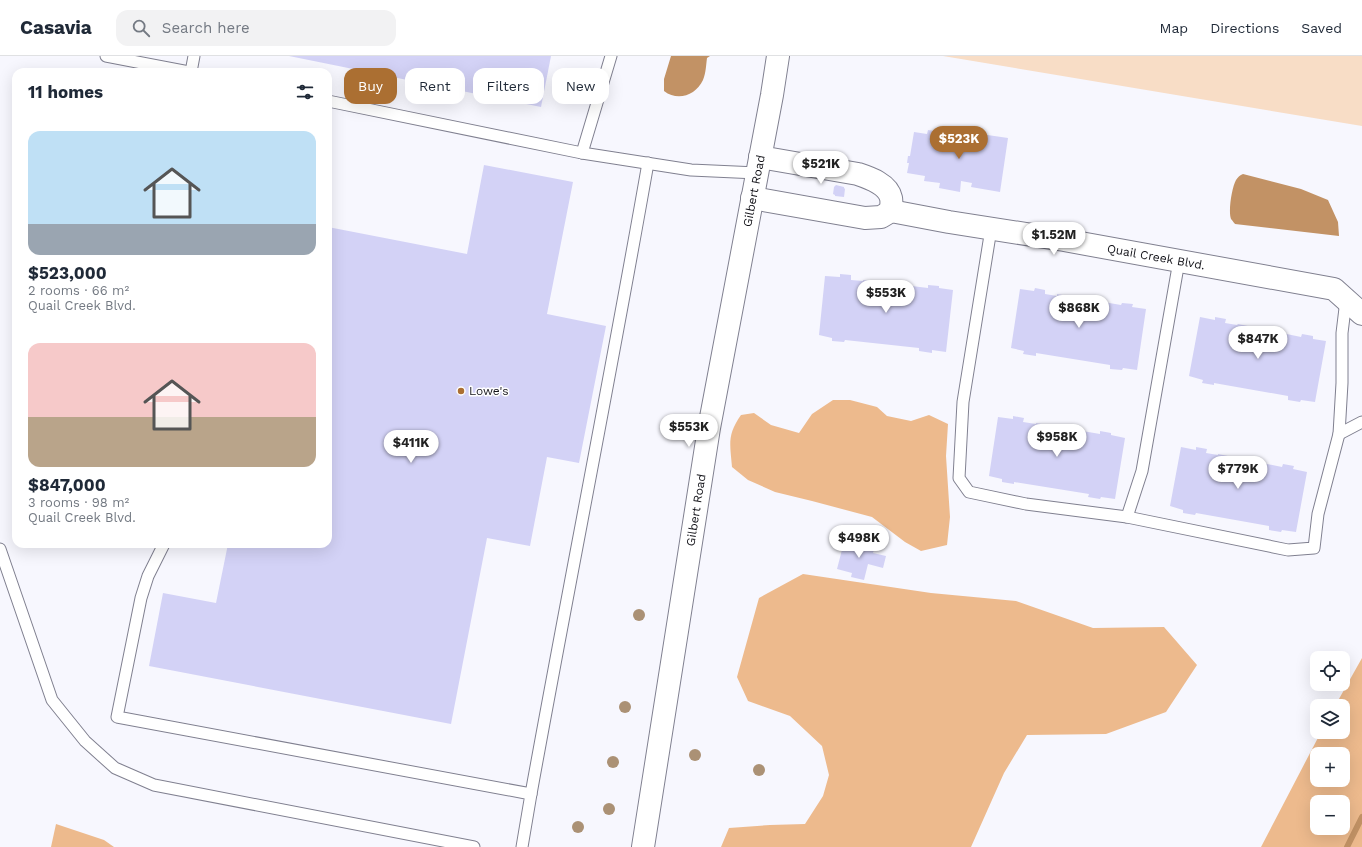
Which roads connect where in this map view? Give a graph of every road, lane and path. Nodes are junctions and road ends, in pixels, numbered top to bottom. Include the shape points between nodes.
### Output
1 (106, 56) edge
2 (194, 56) edge
3 (611, 56) edge
4 (778, 56) edge
5 (169, 68) edge
6 (191, 68) edge
7 (332, 102) edge
8 (582, 153) junction
9 (648, 163) junction
10 (758, 165) junction
11 (752, 198) junction
12 (891, 211) junction
13 (991, 229) junction
14 (1179, 261) junction
15 (1356, 306) edge
16 (1362, 422) edge
17 (1338, 434) junction
18 (1127, 517) junction
19 (162, 548) edge
20 (0, 549) edge
21 (531, 794) junction
22 (474, 847) edge
23 (522, 847) edge
24 (643, 847) edge

1 - 5 lane
2 - 6 lane
3 - 8 lane
4 - 10 street, Gilbert Road
7 - 8 lane
8 - 9 lane
9 - 10 lane via 691,170
9 - 21 lane via 620,325
10 - 11 street, Gilbert Road
10 - 12 street via 858,174 869,178 889,193
11 - 12 street, Quail Creek Blvd. via 865,218 881,217
11 - 24 street, Gilbert Road via 709,428
12 - 13 street, Quail Creek Blvd.
13 - 14 street, Quail Creek Blvd.
13 - 18 lane via 963,402 959,478 969,492 1026,504
14 - 15 street, Quail Creek Blvd. via 1334,289
14 - 18 lane via 1142,471
15 - 17 lane via 1342,333
16 - 17 lane
17 - 18 lane via 1318,514 1314,548 1288,550
19 - 21 lane via 148,576 141,598 117,717
20 - 22 lane via 52,700 85,741 115,768 154,785
21 - 23 lane

